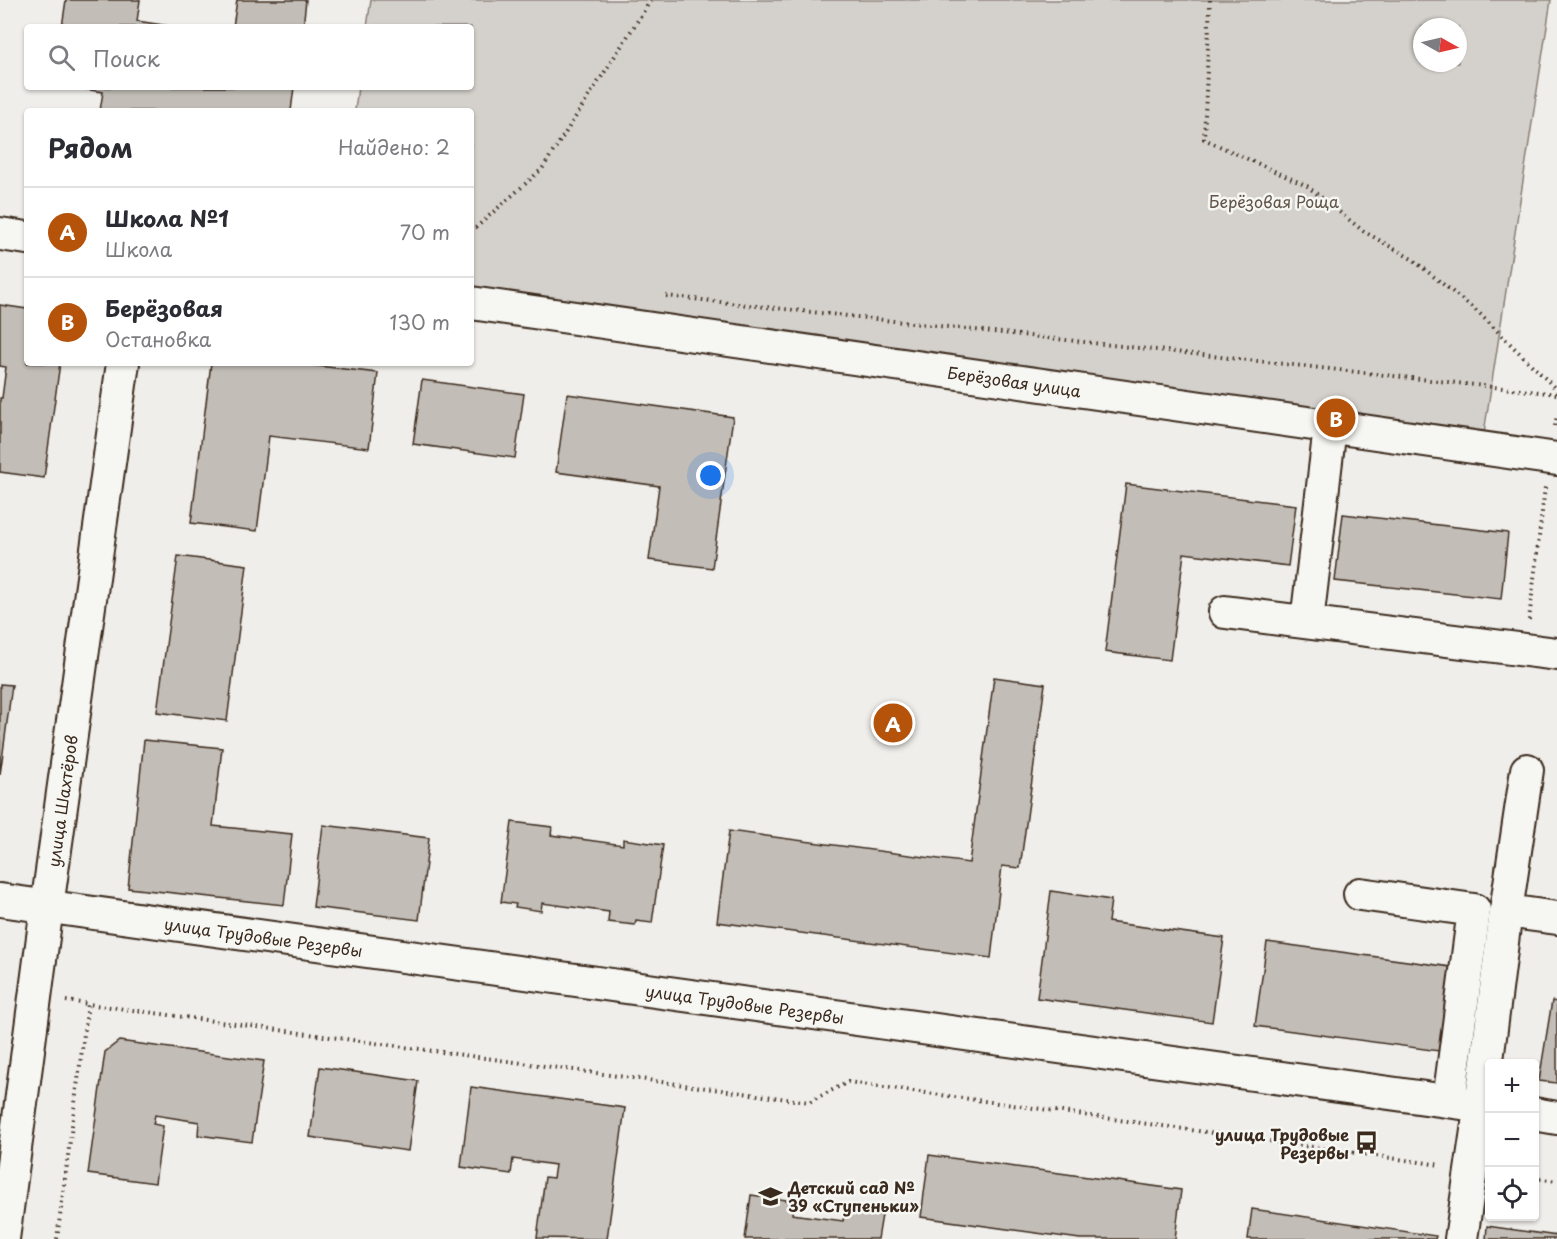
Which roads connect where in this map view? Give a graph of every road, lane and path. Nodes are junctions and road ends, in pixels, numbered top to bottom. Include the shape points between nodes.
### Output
1 (651, 0) edge
2 (1210, 0) edge
3 (474, 229) edge
4 (0, 234) edge
5 (24, 238) edge
6 (660, 296) dead end
7 (474, 303) edge
8 (123, 366) edge
9 (1557, 392) edge
10 (1557, 415) edge
11 (1330, 427) junction
12 (1553, 459) edge
13 (1225, 612) dead end
14 (1307, 622) junction
15 (1525, 650) junction
16 (1557, 654) edge
17 (1527, 770) dead end
18 (1360, 894) dead end
19 (0, 900) edge
20 (47, 906) junction
21 (1506, 910) junction
22 (1557, 918) edge
23 (1490, 1059) edge
24 (1449, 1101) junction
25 (1485, 1106) edge
26 (1539, 1115) edge
27 (1557, 1118) edge
28 (1471, 1169) junction
29 (1539, 1179) edge
30 (1557, 1181) edge
31 (3, 1239) edge
32 (57, 1239) edge
33 (1461, 1239) edge

1 - 3 path via 542,169
2 - 9 path via 1204,139 1307,186 1363,231 1412,259 1480,314
4 - 5 street
6 - 9 path
7 - 11 street, Берёзовая улица
8 - 20 street, улица Шахтёров
10 - 12 path
11 - 12 street, Берёзовая улица
11 - 14 street
12 - 15 path
13 - 14 street
14 - 15 street
15 - 16 street
17 - 21 street
18 - 24 street via 1474,910
19 - 20 street, улица Трудовые Резервы
20 - 24 street, улица Трудовые Резервы
20 - 31 street, улица Шахтёров
21 - 22 street
21 - 23 street
24 - 25 street, улица Трудовые Резервы
25 - 28 street
26 - 27 street
28 - 32 path via 848,1082 809,1102 88,1004
28 - 33 street
29 - 30 path

